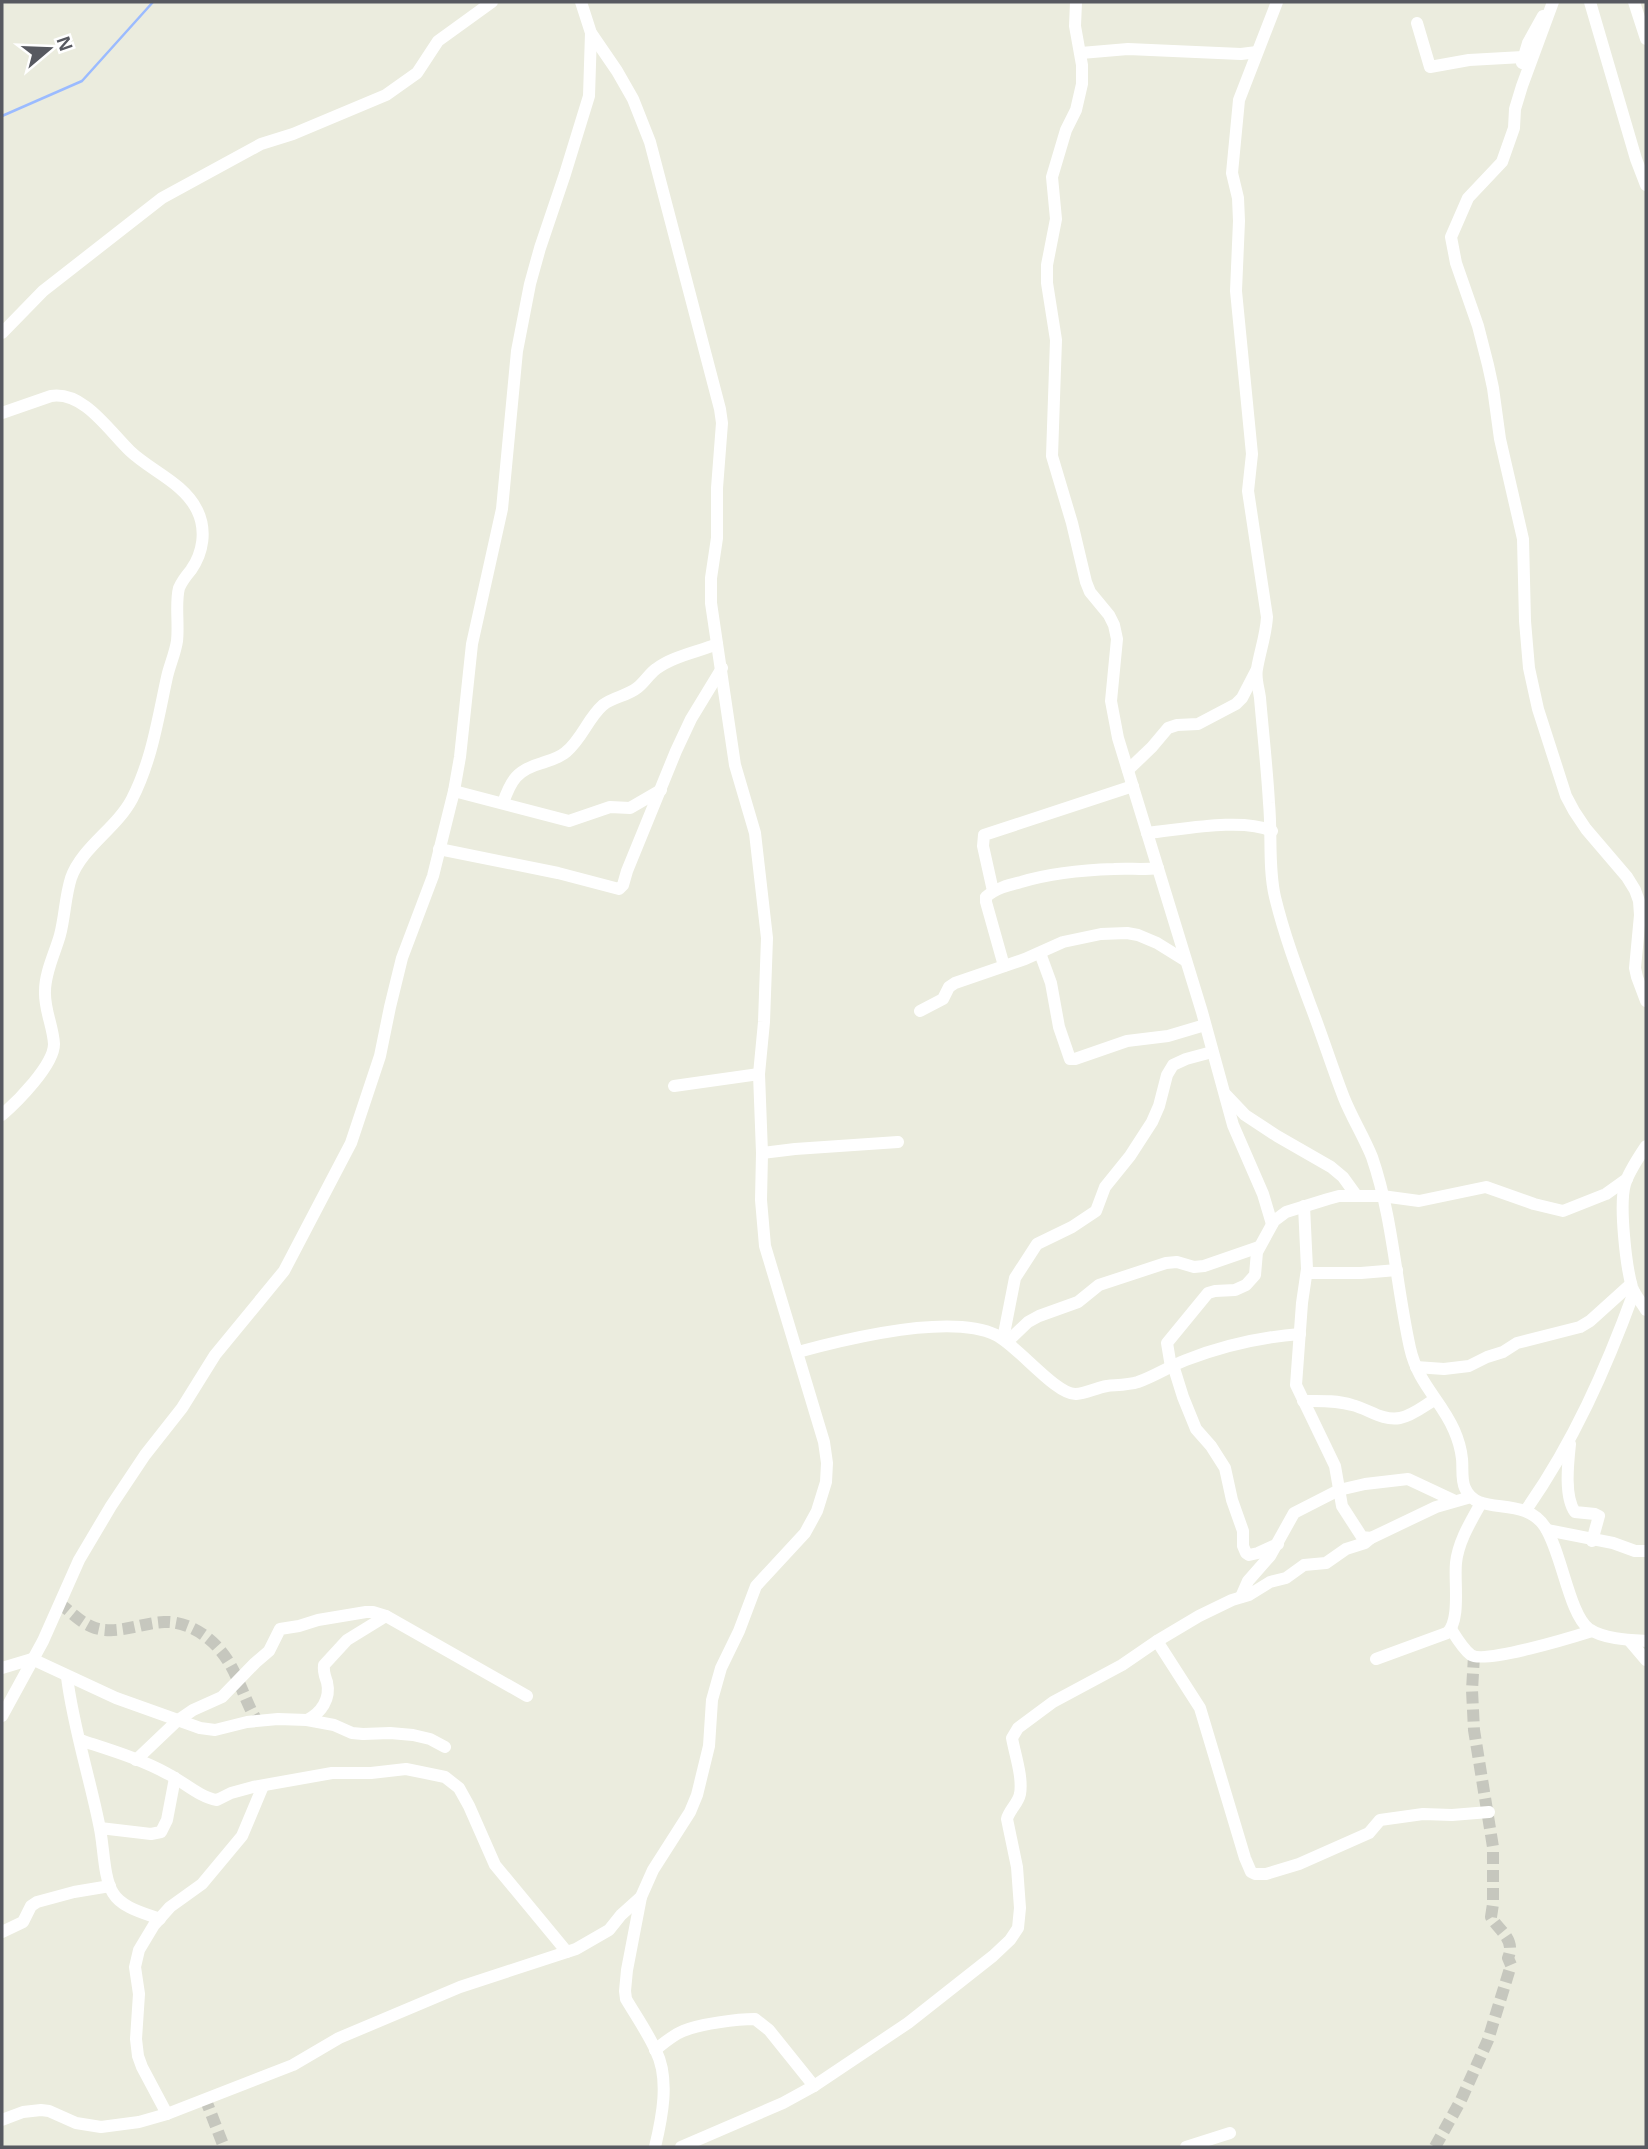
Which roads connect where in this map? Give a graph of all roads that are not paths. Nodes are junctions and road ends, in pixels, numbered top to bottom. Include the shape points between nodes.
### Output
1 (492, 2) edge
2 (581, 2) edge
3 (1076, 2) edge
4 (1277, 2) edge
5 (1590, 2) edge
6 (1634, 2) edge
7 (1552, 3) edge
8 (1418, 23) dead end
9 (591, 33) junction
10 (1646, 38) edge
11 (1257, 52) junction
12 (1081, 53) junction
13 (1523, 57) junction
14 (1522, 86) junction
15 (1646, 185) edge
16 (2, 333) edge
17 (2, 412) edge
18 (717, 644) junction
19 (722, 668) junction
20 (1256, 670) junction
21 (1128, 770) junction
22 (1133, 786) junction
23 (661, 790) junction
24 (454, 791) junction
25 (503, 803) junction
26 (1272, 831) junction
27 (1147, 833) junction
28 (439, 849) junction
29 (1158, 869) junction
30 (993, 891) junction
31 (1642, 897) edge
32 (1040, 953) junction
33 (1186, 961) junction
34 (1636, 963) junction
35 (1004, 965) junction
36 (1646, 973) edge
37 (1646, 1001) edge
38 (920, 1012) dead end
39 (1205, 1025) junction
40 (1212, 1052) junction
41 (759, 1074) junction
42 (674, 1086) dead end
43 (1222, 1090) junction
44 (2, 1115) edge
45 (898, 1142) dead end
46 (1645, 1149) edge
47 (762, 1153) junction
48 (1627, 1179) junction
49 (1356, 1195) junction
50 (1382, 1195) junction
51 (1304, 1206) junction
52 (1272, 1224) junction
53 (1259, 1247) junction
54 (1397, 1270) junction
55 (1307, 1273) junction
56 (1633, 1288) junction
57 (1646, 1310) edge
58 (1300, 1334) junction
59 (1004, 1340) junction
60 (798, 1352) junction
61 (1172, 1366) junction
62 (1416, 1367) junction
63 (1434, 1400) junction
64 (1303, 1401) junction
65 (1570, 1440) junction
66 (1339, 1490) junction
67 (1476, 1500) junction
68 (1455, 1502) junction
69 (1526, 1510) junction
70 (1547, 1530) junction
71 (1371, 1538) junction
72 (1592, 1541) junction
73 (1278, 1544) junction
74 (1646, 1551) edge
75 (1241, 1597) junction
76 (386, 1616) junction
77 (1451, 1629) junction
78 (1592, 1631) junction
79 (1629, 1640) junction
80 (1157, 1641) junction
81 (1646, 1641) edge
82 (32, 1659) junction
83 (1376, 1659) dead end
84 (1646, 1660) edge
85 (2, 1668) edge
86 (67, 1676) junction
87 (527, 1696) dead end
88 (2, 1716) edge
89 (307, 1720) junction
90 (177, 1721) junction
91 (80, 1740) junction
92 (445, 1747) dead end
93 (136, 1760) junction
94 (175, 1778) junction
95 (263, 1786) junction
96 (1489, 1812) dead end
97 (100, 1828) junction
98 (110, 1886) junction
99 (641, 1897) junction
100 (159, 1919) junction
101 (2, 1933) edge
102 (566, 1952) junction
103 (656, 2050) junction
104 (814, 2086) junction
105 (167, 2114) junction
106 (2, 2120) edge
107 (1230, 2133) dead end
108 (654, 2147) edge
109 (681, 2147) edge
110 (1186, 2147) edge

1 - 16 street via 438,41 401,87 261,144 162,198 43,291
2 - 9 street
3 - 12 street
4 - 11 street
5 - 15 street
6 - 10 street
7 - 13 street
7 - 14 street
8 - 13 street via 1430,67
9 - 18 street via 633,99 649,142 720,409 717,538 711,578
9 - 24 street via 589,96 540,248 517,351 502,509 472,643
11 - 12 street via 1128,49
11 - 20 street via 1239,100 1232,173 1239,221 1236,291 1252,454 1249,500 1267,617
12 - 21 street via 1080,94 1052,177 1056,219 1047,265 1056,340 1052,456 1090,593 1114,625 1117,639 1111,701
13 - 14 street
14 - 31 street via 1502,162 1468,198 1451,237 1452,246 1488,365 1523,539 1529,667 1538,709 1573,811
17 - 44 street via 51,396 75,399 136,457 188,497 198,511 202,549 179,589 177,643 144,770 124,811 83,856 69,885 45,992 53,1049 17,1102
18 - 19 street
18 - 25 street via 669,662 637,688 606,703 566,752 516,775
19 - 23 street via 691,719
19 - 41 street via 734,765 755,833 767,938
20 - 21 street via 1236,704 1198,724 1168,728
20 - 26 street
21 - 22 street
22 - 27 street
22 - 30 street via 984,835
23 - 25 street via 630,808 610,807 569,821
23 - 28 street via 619,889
24 - 25 street
24 - 28 street
26 - 27 street via 1240,825
26 - 50 street via 1271,874 1281,920
27 - 29 street
28 - 82 street via 402,958 380,1056 351,1143 284,1271 215,1355 111,1506 79,1560
29 - 30 street via 1055,874
29 - 33 street
30 - 35 street via 985,900
31 - 34 street
32 - 33 street via 1063,942 1127,933 1157,943
32 - 35 street
32 - 39 street via 1070,1059 1127,1041
33 - 39 street
34 - 36 street
34 - 37 street
35 - 38 street via 955,984 943,999
39 - 40 street
40 - 43 street
40 - 59 street via 1173,1065 1152,1122 1105,1187 1096,1211 1034,1247 1015,1278
41 - 42 street
41 - 47 street
43 - 49 street via 1245,1115 1331,1167
43 - 52 street
45 - 47 street
46 - 48 street
47 - 60 street via 765,1246
48 - 50 street via 1606,1194 1563,1211 1486,1187 1423,1200
48 - 56 street via 1623,1198
49 - 50 street
49 - 51 street
50 - 54 street
51 - 52 street via 1286,1212
51 - 55 street
52 - 53 street
53 - 59 street via 1207,1266 1166,1263 1099,1285 1078,1302 1039,1316
53 - 61 street via 1250,1281 1242,1289 1208,1293 1167,1344
54 - 55 street
54 - 62 street
55 - 58 street
56 - 57 street
56 - 62 street via 1580,1327 1517,1343 1464,1368
56 - 65 street via 1615,1344
58 - 61 street via 1260,1338
58 - 64 street via 1295,1376
59 - 60 street via 963,1327 903,1330
59 - 61 street via 1070,1394 1134,1383
60 - 99 street via 824,1442 823,1493 805,1533 753,1592 715,1688 709,1746 697,1795
61 - 73 street via 1196,1429 1225,1468 1245,1537 1245,1553
62 - 63 street
63 - 64 street via 1400,1418 1382,1417 1339,1402
63 - 67 street via 1457,1439 1464,1486
64 - 66 street via 1335,1466
65 - 69 street
65 - 72 street via 1571,1506 1575,1512 1599,1516
66 - 68 street via 1408,1479
66 - 71 street via 1346,1516 1362,1537
66 - 73 street via 1296,1510
67 - 68 street
67 - 69 street
67 - 77 street via 1456,1559
68 - 71 street
69 - 70 street
70 - 72 street
70 - 78 street via 1578,1615
71 - 75 street via 1326,1563 1304,1565 1289,1577
72 - 74 street
73 - 75 street
75 - 80 street
76 - 87 street
76 - 89 street via 348,1640 324,1665 324,1704 320,1713
76 - 90 street via 366,1612 280,1629 269,1651 222,1697
77 - 78 street via 1471,1654 1481,1658
77 - 83 street
78 - 79 street
79 - 81 street
79 - 84 street
80 - 96 street via 1200,1708 1251,1872 1266,1874 1299,1864 1369,1833 1380,1820
80 - 104 street via 1053,1702 1013,1734 1020,1788 1007,1814 1020,1908 1014,1936 908,2022
82 - 85 street
82 - 86 street
82 - 88 street
86 - 90 street
86 - 91 street
89 - 90 street via 240,1722 215,1730
89 - 92 street via 352,1733 413,1735
90 - 93 street
91 - 93 street
91 - 97 street
93 - 94 street
94 - 95 street via 217,1800
94 - 97 street via 161,1832
95 - 100 street via 242,1836 202,1884
95 - 102 street via 332,1773 406,1769 445,1777 459,1788 495,1865
97 - 98 street
98 - 100 street via 130,1908
98 - 101 street via 37,1902 23,1922
99 - 102 street via 609,1930
99 - 103 street via 625,1996
100 - 105 street via 139,1950 135,1967 139,1994 136,2039 142,2067
102 - 105 street via 460,1987 339,2038 293,2066
103 - 104 street via 688,2029 755,2019
103 - 108 street via 663,2089
104 - 109 street
105 - 106 street via 101,2127 41,2110
107 - 110 street

